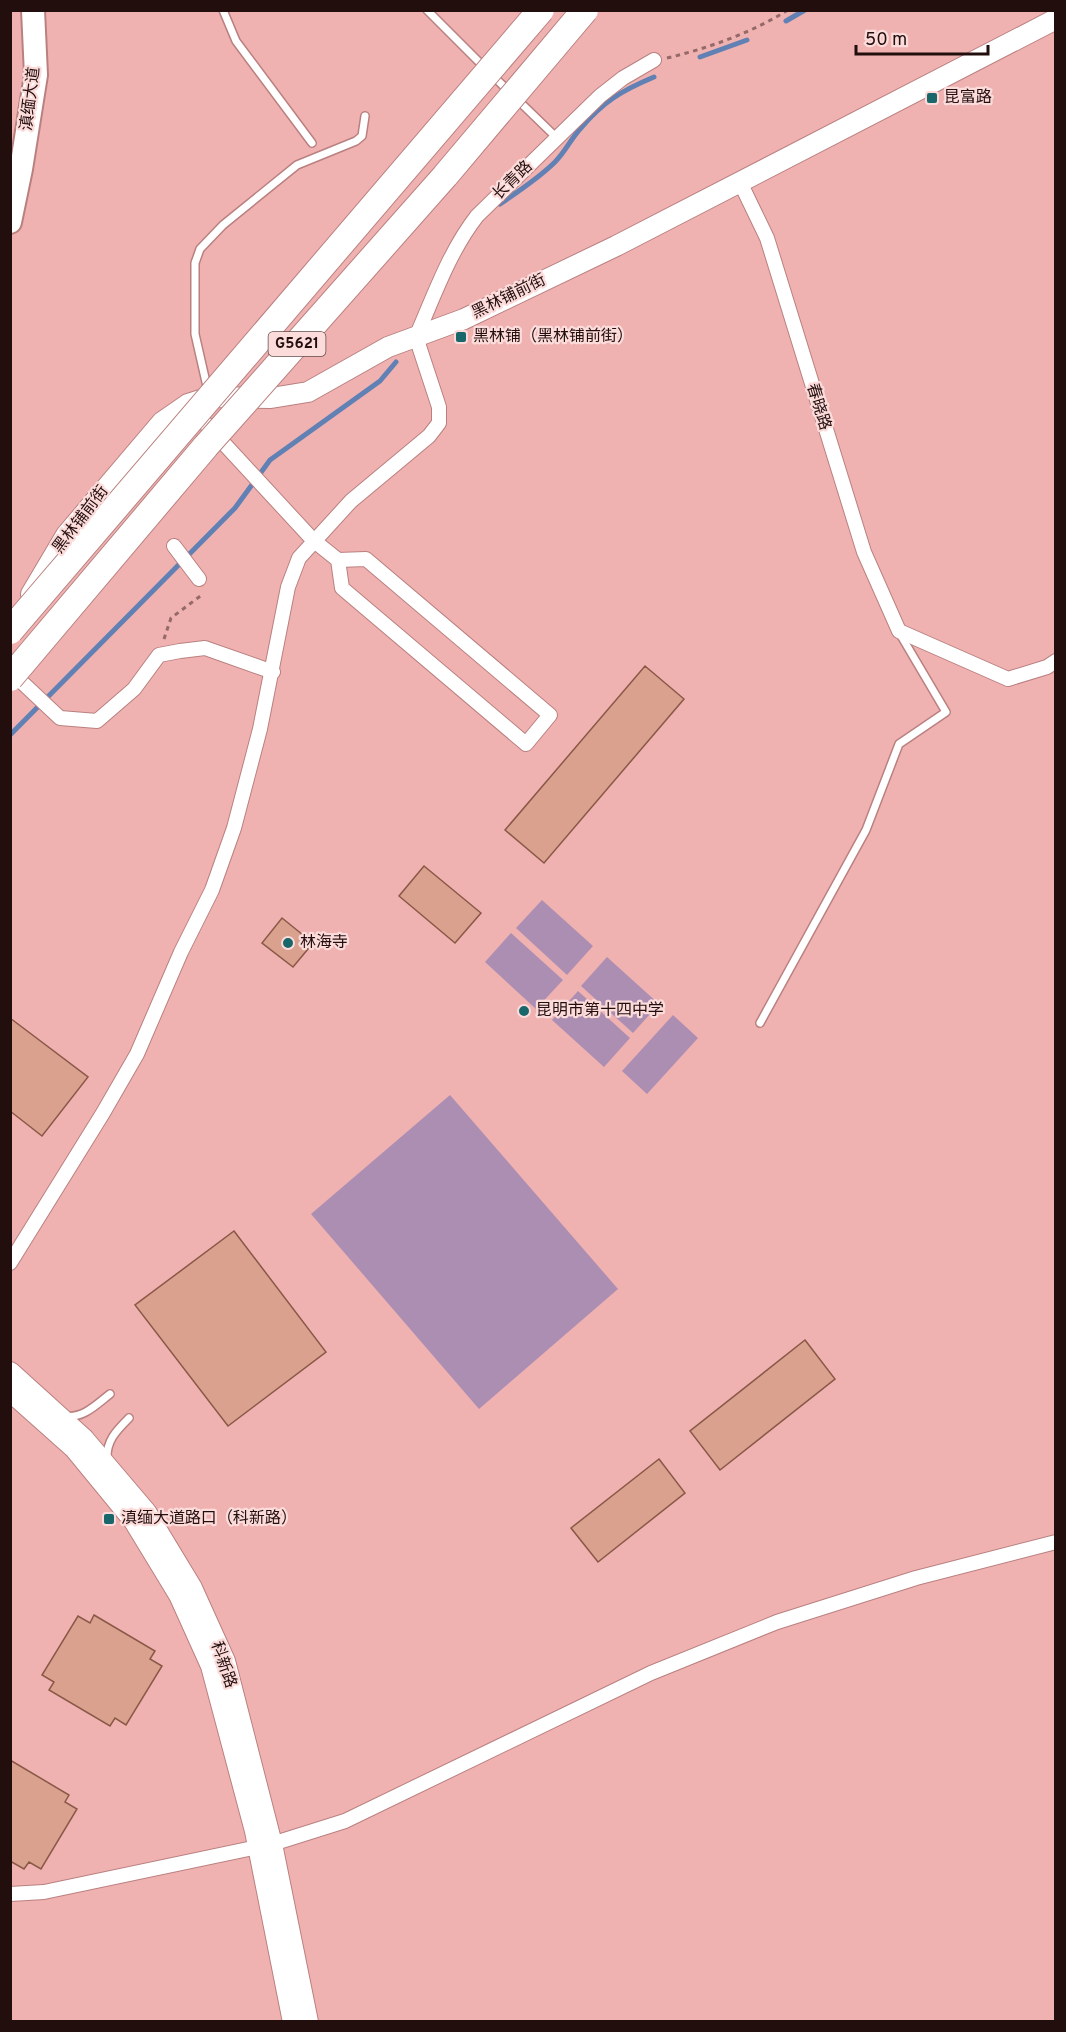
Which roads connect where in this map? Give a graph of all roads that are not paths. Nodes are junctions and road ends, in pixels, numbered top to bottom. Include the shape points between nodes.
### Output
1 (33, 10) edge
2 (223, 10) edge
3 (426, 10) edge
4 (541, 10) edge
5 (585, 10) edge
6 (1056, 19) edge
7 (654, 60) road end
8 (365, 116) dead end
9 (557, 138) junction
10 (312, 143) dead end
11 (740, 182) junction
12 (10, 222) edge
13 (416, 337) junction
14 (210, 397) junction
15 (188, 404) junction
16 (313, 540) junction
17 (174, 546) dead end
18 (338, 560) junction
19 (199, 579) road end
20 (12, 617) edge
21 (899, 632) junction
22 (1056, 661) edge
23 (10, 671) edge
24 (273, 672) junction
25 (21, 683) edge
26 (760, 1023) dead end
27 (10, 1263) edge
28 (10, 1372) edge
29 (10, 1391) edge
30 (110, 1394) dead end
31 (56, 1413) junction
32 (129, 1418) dead end
33 (111, 1471) junction
34 (1056, 1542) edge
35 (265, 1845) junction
36 (10, 1894) edge
37 (293, 2022) edge
38 (308, 2022) edge

1 - 12 main road, 滇缅大道 via 36,75
2 - 10 lane via 236,41
3 - 9 lane
4 - 20 highway, G5621, bridge
5 - 25 highway, G5621, bridge via 207,446
6 - 11 street, 黑林铺前街
7 - 9 street, 长青路 via 617,82
8 - 14 lane via 362,136 356,141 297,165 223,225 200,249 195,263 195,334
9 - 13 street, 长青路 via 465,232
11 - 13 street, 黑林铺前街 via 474,314
11 - 21 street, 春晓路 via 767,238 864,552
13 - 14 street, 黑林铺前街 via 388,347 308,392 271,398
13 - 16 street via 439,407 439,423
14 - 15 street, 黑林铺前街
15 - 16 street
15 - 20 street, 黑林铺前街 via 162,422 66,535 28,600
16 - 18 street
16 - 24 street via 299,558 288,587
17 - 19 street
18 - 18 street via 366,559 550,715 526,744 342,588
21 - 22 street via 1008,680
21 - 26 lane via 946,712 899,744 866,830
23 - 25 street
24 - 25 street via 205,648 159,655 134,689 96,721 60,718
24 - 27 street via 234,828 212,890 137,1053
28 - 31 street, 科新路
29 - 35 street, 科新路 via 74,1448 134,1521 179,1595 211,1666
30 - 31 lane via 79,1415
31 - 33 street, 科新路 via 84,1438
32 - 33 lane via 108,1446
33 - 35 street, 科新路 via 146,1512 192,1588 225,1661
34 - 35 street via 916,1578 777,1622 651,1673 345,1821
35 - 36 street via 44,1892
35 - 37 street, 科新路
35 - 38 street, 科新路

